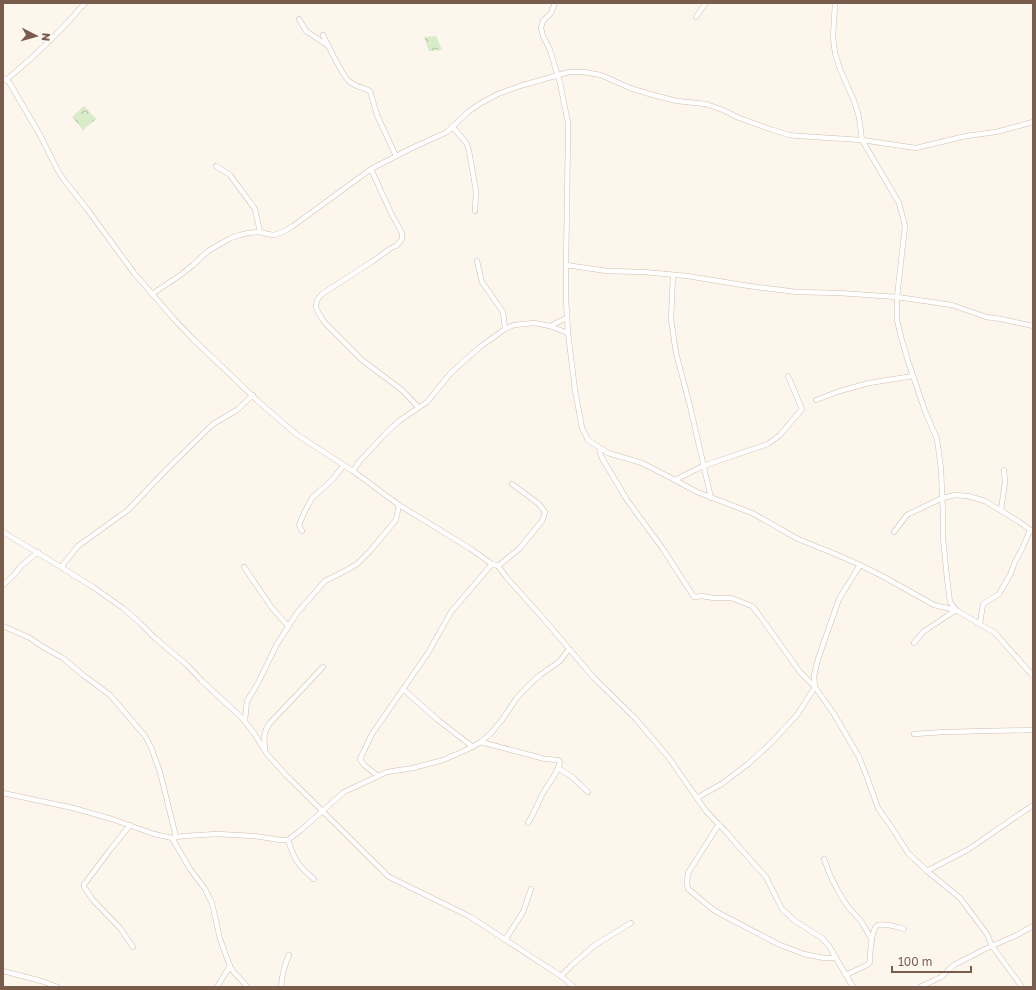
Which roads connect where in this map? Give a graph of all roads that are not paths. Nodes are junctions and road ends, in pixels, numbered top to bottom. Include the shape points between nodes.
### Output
1 (85, 3) edge
2 (555, 3) edge
3 (706, 3) edge
4 (835, 3) edge
5 (696, 17) dead end
6 (299, 19) dead end
7 (323, 35) dead end
8 (328, 45) junction
9 (558, 76) junction
10 (5, 79) edge
11 (1033, 122) edge
12 (452, 126) junction
13 (862, 140) junction
14 (396, 156) junction
15 (216, 166) dead end
16 (371, 169) junction
17 (475, 211) dead end
18 (260, 232) junction
19 (477, 261) dead end
20 (566, 266) junction
21 (674, 275) junction
22 (152, 294) junction
23 (897, 297) junction
24 (567, 318) junction
25 (550, 326) junction
26 (1033, 326) edge
27 (505, 330) junction
28 (568, 333) junction
29 (788, 376) dead end
30 (913, 376) junction
31 (252, 395) junction
32 (816, 400) dead end
33 (418, 408) junction
34 (601, 448) junction
35 (344, 466) junction
36 (703, 466) junction
37 (1004, 470) dead end
38 (352, 471) junction
39 (675, 480) junction
40 (512, 484) dead end
41 (711, 498) junction
42 (942, 498) junction
43 (399, 505) junction
44 (1001, 510) junction
45 (302, 531) dead end
46 (1031, 531) edge
47 (3, 532) edge
48 (894, 532) dead end
49 (38, 552) junction
50 (492, 564) junction
51 (860, 565) junction
52 (61, 566) junction
53 (498, 566) junction
54 (244, 567) dead end
55 (3, 585) edge
56 (956, 610) junction
57 (980, 623) junction
58 (3, 626) edge
59 (288, 626) junction
60 (914, 643) dead end
61 (569, 649) junction
62 (323, 667) dead end
63 (1033, 676) edge
64 (814, 687) junction
65 (403, 689) junction
66 (244, 720) junction
67 (1033, 730) edge
68 (914, 734) dead end
69 (481, 742) junction
70 (473, 747) junction
71 (265, 750) junction
72 (558, 768) junction
73 (378, 776) junction
74 (588, 792) dead end
75 (3, 793) edge
76 (697, 798) junction
77 (1033, 805) edge
78 (322, 812) junction
79 (528, 823) dead end
80 (719, 824) junction
81 (130, 825) junction
82 (174, 838) junction
83 (288, 840) junction
84 (824, 859) dead end
85 (927, 871) junction
86 (314, 879) dead end
87 (531, 889) dead end
88 (631, 923) dead end
89 (1033, 926) edge
90 (904, 928) dead end
91 (505, 940) junction
92 (872, 940) junction
93 (992, 946) junction
94 (133, 947) dead end
95 (289, 956) dead end
96 (836, 958) junction
97 (230, 966) junction
98 (3, 971) edge
99 (846, 975) junction
100 (561, 976) junction
101 (58, 987) edge
102 (217, 987) edge
103 (247, 987) edge
104 (281, 987) edge
105 (574, 987) edge
106 (853, 987) edge
107 (920, 987) edge
108 (1022, 987) edge

1 - 10 street via 26,63
2 - 9 street via 541,28
3 - 5 street
4 - 13 street via 835,53 859,117
6 - 8 street via 306,31
7 - 8 street
8 - 14 street via 348,81 370,91 377,115
9 - 12 street via 498,94 468,112
9 - 13 street via 569,72 601,75 641,92 677,101 706,104 789,135
9 - 20 street via 568,123
10 - 22 street via 12,86 64,180
11 - 13 street via 916,148
12 - 14 street via 447,132
12 - 17 street via 467,144 469,151 476,190
13 - 23 street via 899,203 905,226
14 - 16 street
15 - 18 street via 230,175 255,209
16 - 18 street via 283,232 274,235
16 - 33 street via 402,233 402,239 396,246 322,294 317,300 316,307 325,323 362,360 402,390
18 - 22 street via 240,235 208,251 182,274
19 - 27 street via 482,282 503,312
20 - 21 street
20 - 24 street
21 - 23 street via 797,292
21 - 36 street via 671,319 676,353
22 - 31 street via 194,340
23 - 26 street via 952,305 986,317
23 - 30 street via 898,327
24 - 25 street
24 - 28 street
25 - 27 street via 514,325
25 - 28 street
27 - 33 street via 480,347 450,374 427,402
28 - 34 street via 582,428 588,440
29 - 36 street via 802,409 780,435 768,444
30 - 32 street via 869,383
30 - 42 street via 937,439
31 - 35 street via 285,426
31 - 52 street via 237,410 213,424 128,510 78,546
33 - 38 street via 386,433
34 - 39 street via 642,463
34 - 64 street via 602,458 624,495 694,597 731,598 752,606
35 - 38 street
35 - 45 street via 312,498 300,525
36 - 39 street
36 - 41 street
37 - 44 street
38 - 43 street
39 - 41 street
40 - 53 street via 540,504 545,512 538,527 519,549
41 - 51 street via 752,513 798,540
42 - 44 street via 968,496 985,501
42 - 48 street via 906,515
42 - 56 street via 947,578 950,602
43 - 50 street
43 - 59 street via 396,520 370,551 357,564 324,581
44 - 46 street
46 - 57 street via 999,594 983,604
47 - 49 street
49 - 52 street
49 - 55 street
50 - 53 street
50 - 65 street via 451,612 428,654
51 - 56 street via 934,604
51 - 64 street via 839,599 818,659
52 - 66 street via 123,608
53 - 61 street
54 - 59 street via 272,608
56 - 57 street
56 - 60 street via 922,632
57 - 63 street via 995,633
58 - 82 street via 30,638 63,658 110,695 145,736 166,793
59 - 66 street via 247,701
61 - 69 street via 560,661 526,688 502,720
61 - 76 street via 635,718 669,758
62 - 71 street via 266,728
64 - 76 street via 796,716 771,743 723,783
64 - 85 street via 834,714 859,757 878,808 908,853
65 - 70 street
65 - 73 street via 372,734 360,760
66 - 71 street
67 - 68 street
69 - 70 street
69 - 72 street via 558,760
70 - 73 street via 443,760
71 - 78 street
72 - 74 street
72 - 79 street
73 - 78 street via 344,792
75 - 81 street via 74,808
76 - 80 street
77 - 85 street via 969,849
78 - 83 street
78 - 91 street via 389,877 469,916
80 - 96 street via 766,876 782,909 795,921 822,938
80 - 96 street via 688,873 688,889 715,911 778,944 804,954
81 - 82 street
81 - 94 street via 84,884 85,890 120,928
82 - 83 street via 217,834
82 - 97 street via 212,903 220,940
83 - 86 street via 293,857
84 - 92 street via 838,891
85 - 93 street via 960,898 987,934
87 - 91 street via 523,912
88 - 100 street via 595,945
89 - 93 street
90 - 92 street via 878,925 875,927
91 - 100 street
92 - 99 street via 870,962
93 - 107 street via 954,964 941,977
93 - 108 street
95 - 104 street via 284,965
96 - 99 street
97 - 102 street
97 - 103 street
98 - 101 street
99 - 106 street
100 - 105 street

